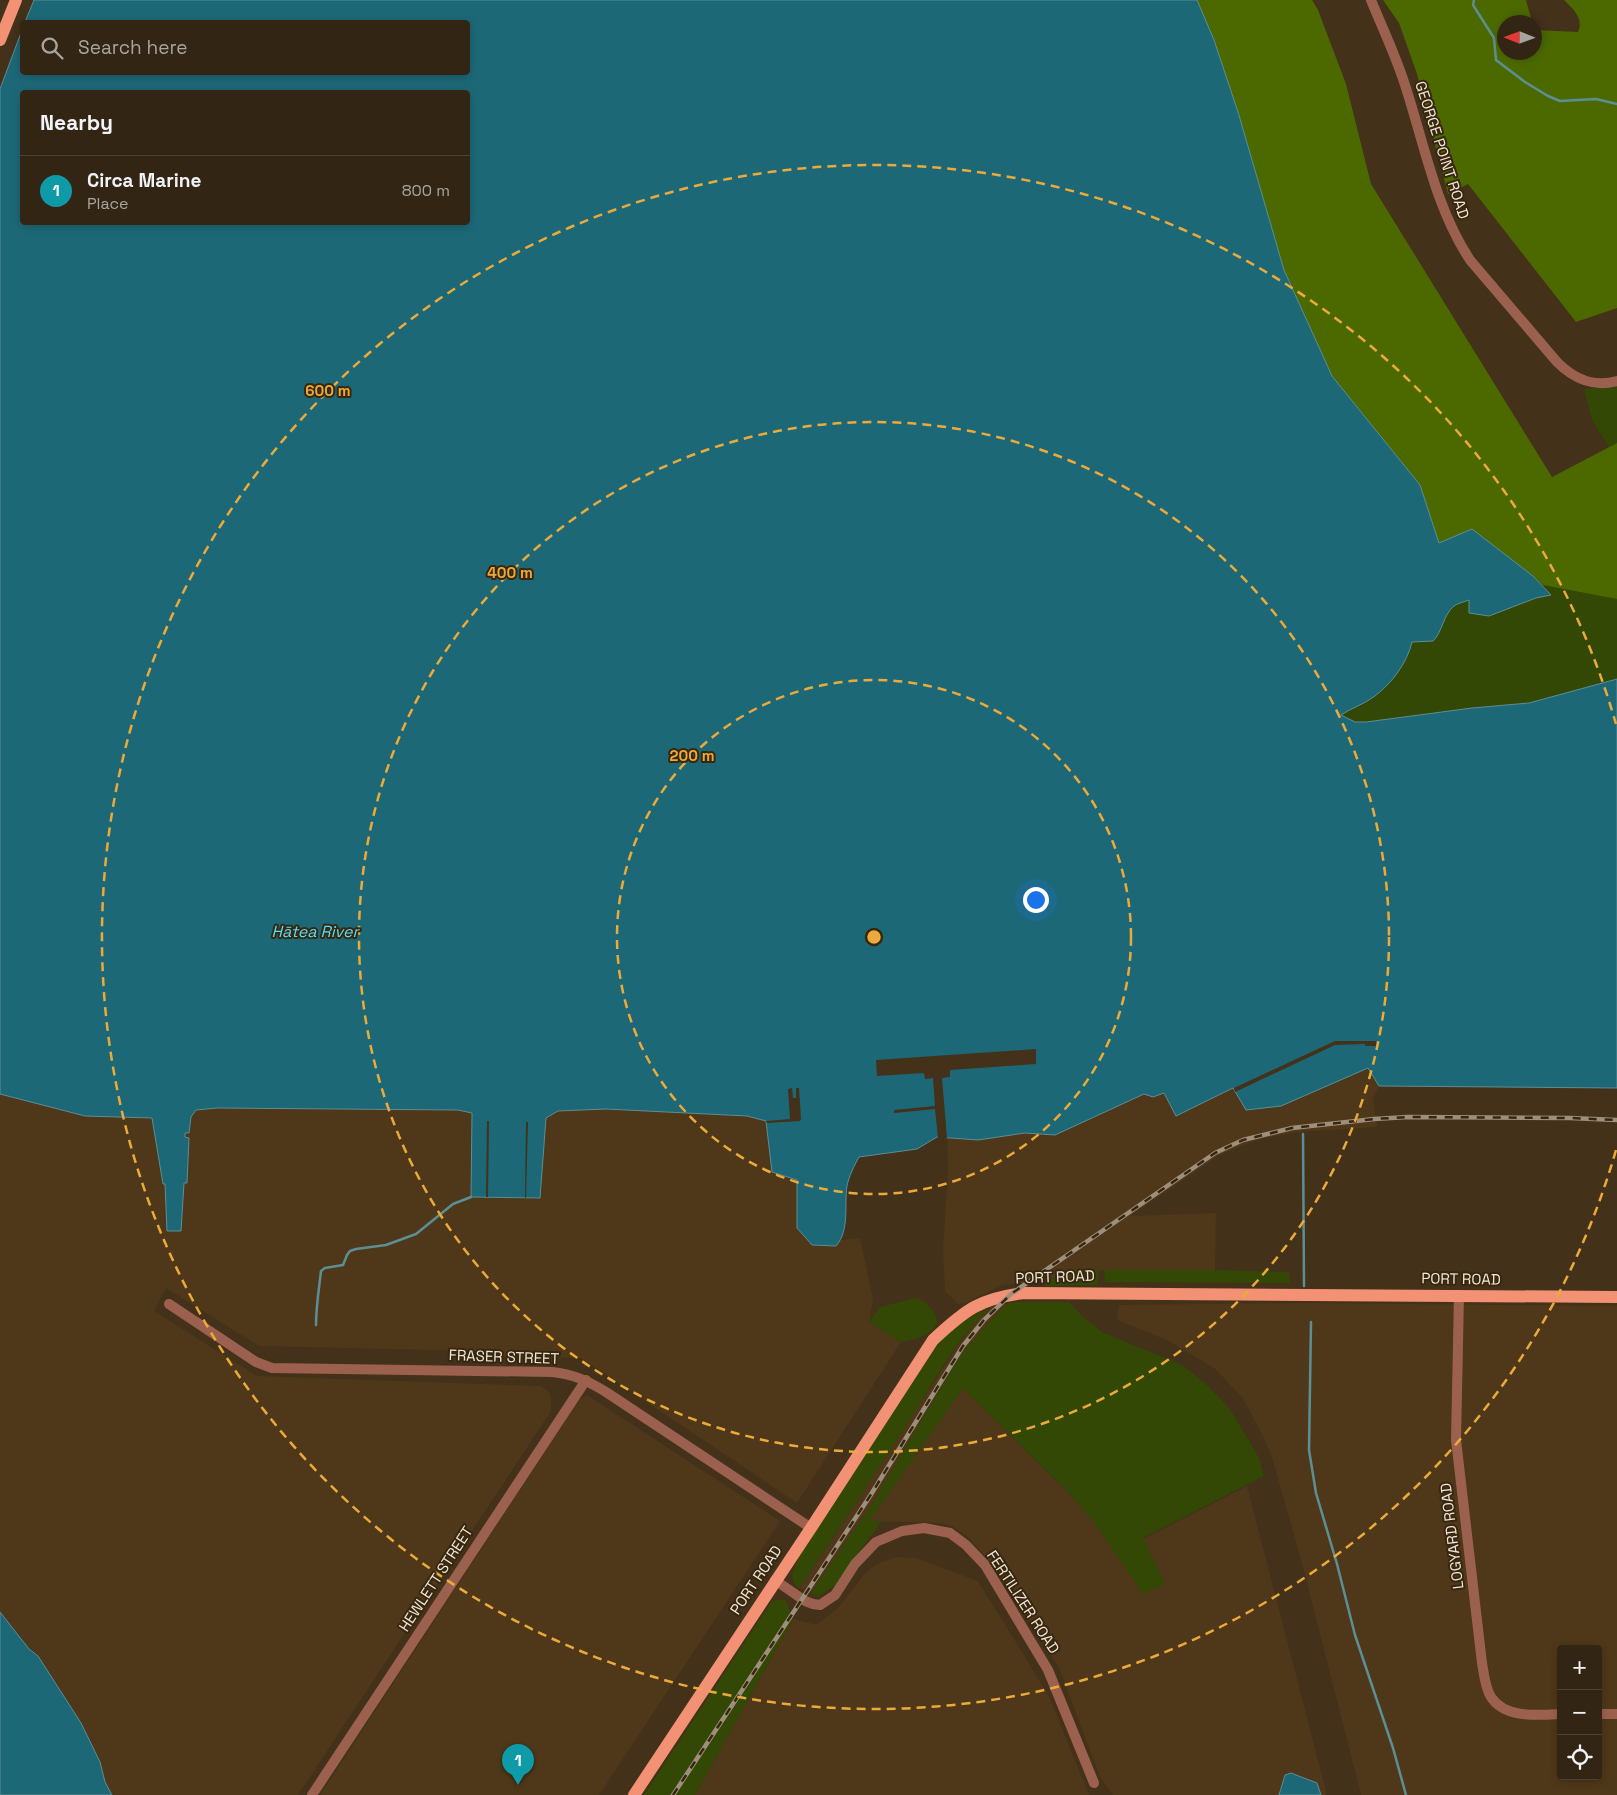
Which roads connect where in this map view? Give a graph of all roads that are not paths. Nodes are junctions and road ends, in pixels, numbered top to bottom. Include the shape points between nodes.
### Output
1 (16, 0) edge
2 (1371, 0) edge
3 (0, 40) edge
4 (1617, 381) edge
5 (1459, 1295) junction
6 (1617, 1297) edge
7 (169, 1304) dead end
8 (586, 1380) junction
9 (811, 1528) junction
10 (775, 1580) junction
11 (1557, 1714) edge
12 (1602, 1714) edge
13 (1617, 1714) edge
14 (1094, 1783) dead end
15 (312, 1795) edge
16 (634, 1795) edge

1 - 3 main road
2 - 4 street, GEORGE POINT ROAD via 1404,79 1442,207 1459,244 1567,372 1599,384
5 - 6 main road, PORT ROAD
5 - 9 main road, PORT ROAD via 1024,1293 983,1302 959,1316 933,1340
5 - 11 street, LOGYARD ROAD via 1457,1449 1487,1686 1492,1698 1516,1714
7 - 8 street, FRASER STREET via 256,1362 272,1368 552,1372
8 - 9 street, FRASER STREET
8 - 15 street, HEWLETT STREET
9 - 10 main road, PORT ROAD
10 - 14 street, FERTILIZER ROAD via 805,1601 820,1605 835,1595 855,1564 876,1542 902,1531 924,1528 950,1533 985,1565 1048,1670
10 - 16 main road, PORT ROAD
12 - 13 street

